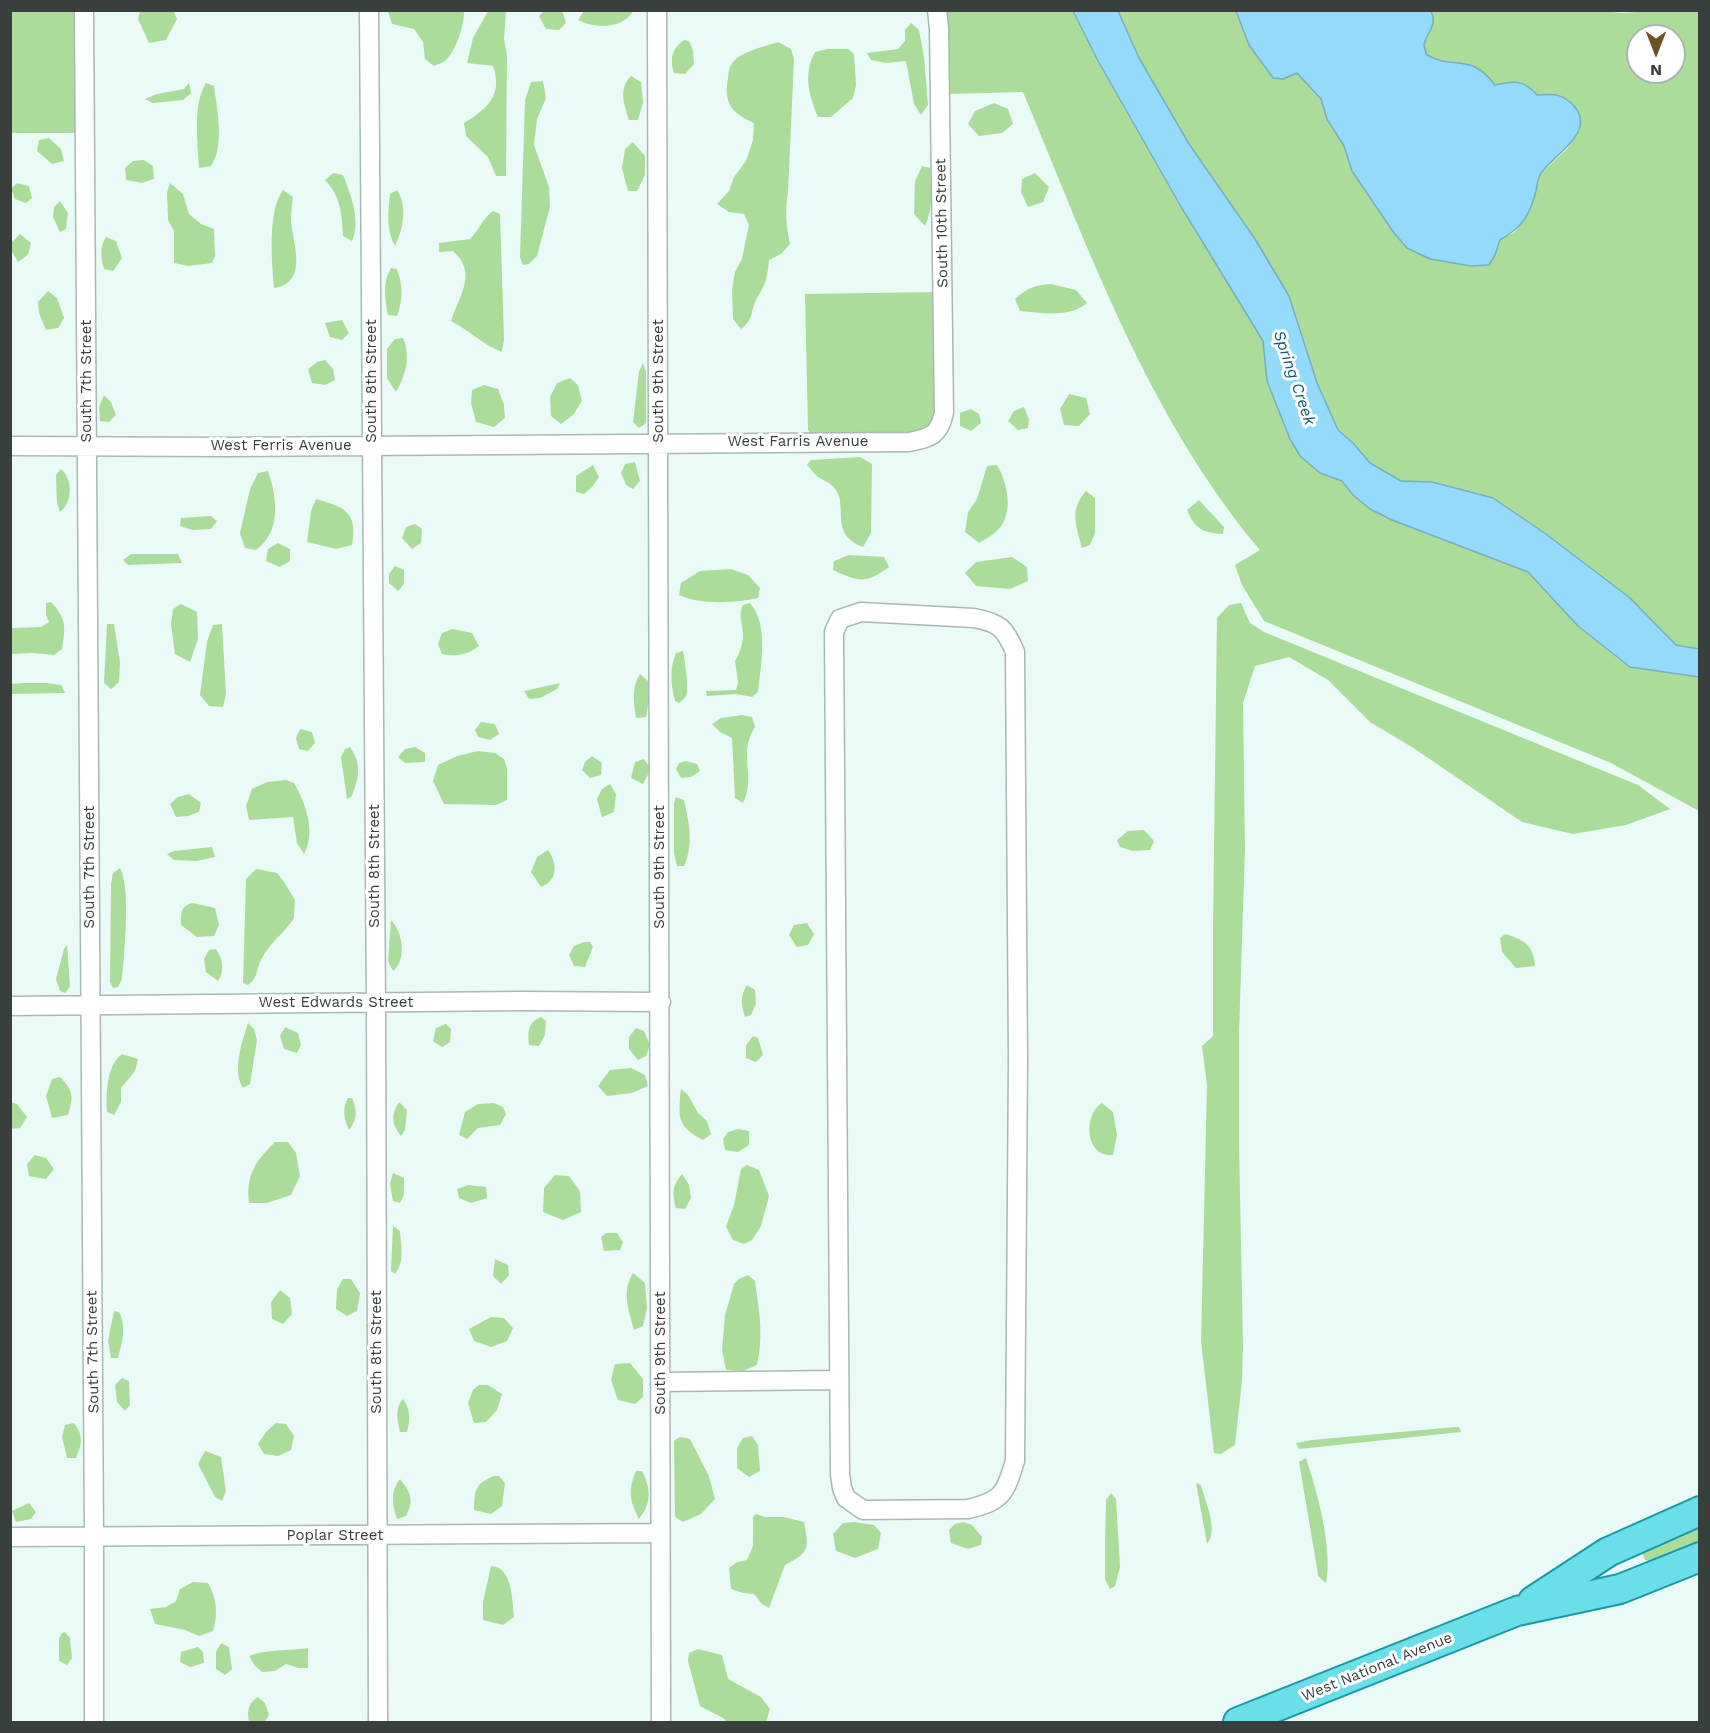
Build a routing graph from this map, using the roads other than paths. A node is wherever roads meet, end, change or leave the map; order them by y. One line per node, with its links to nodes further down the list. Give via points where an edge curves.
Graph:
1 (84, 10): 9 (street, South 7th Street)
2 (369, 10): 8 (street, South 8th Street)
3 (657, 10): 6 (street, South 9th Street)
4 (937, 10): 5 (street, South 10th Street, via 944,413 941,426)
5 (934, 433): 6 (street, West Farris Avenue, via 909,442)
6 (659, 443): 8 (street, West Ferris Avenue); 10 (street, South 9th Street)
7 (10, 446): 9 (street, West Ferris Avenue)
8 (372, 446): 9 (street, West Ferris Avenue); 11 (street, South 8th Street)
9 (87, 447): 12 (street, South 7th Street)
10 (661, 1002): 11 (street, West Edwards Street); 15 (street, South 9th Street)
11 (376, 1003): 12 (street, West Edwards Street); 18 (street, South 8th Street)
12 (91, 1005): 13 (street, West Edwards Street); 20 (street, South 7th Street)
13 (10, 1006)
14 (839, 1380): 14 (street, via 842,1488 846,1498 863,1510 968,1509 997,1499 1006,1488 1016,1449 1017,675 1015,652 1008,636 991,621 861,612 840,619 834,632); 15 (street)
15 (662, 1382): 17 (street, South 9th Street)
16 (1700, 1511): 22 (main road, West National Avenue, via 1608,1552)
17 (660, 1533): 18 (street, Poplar Street); 25 (street, South 9th Street)
18 (377, 1536): 20 (street, Poplar Street); 24 (street, South 8th Street)
19 (10, 1537): 20 (street, Poplar Street)
20 (94, 1537): 23 (street, South 7th Street)
21 (1700, 1557): 22 (main road, West National Avenue, via 1620,1589)
22 (1517, 1611): 26 (main road, West National Avenue)
23 (94, 1722)
24 (378, 1722)
25 (661, 1722)
26 (1238, 1722)

